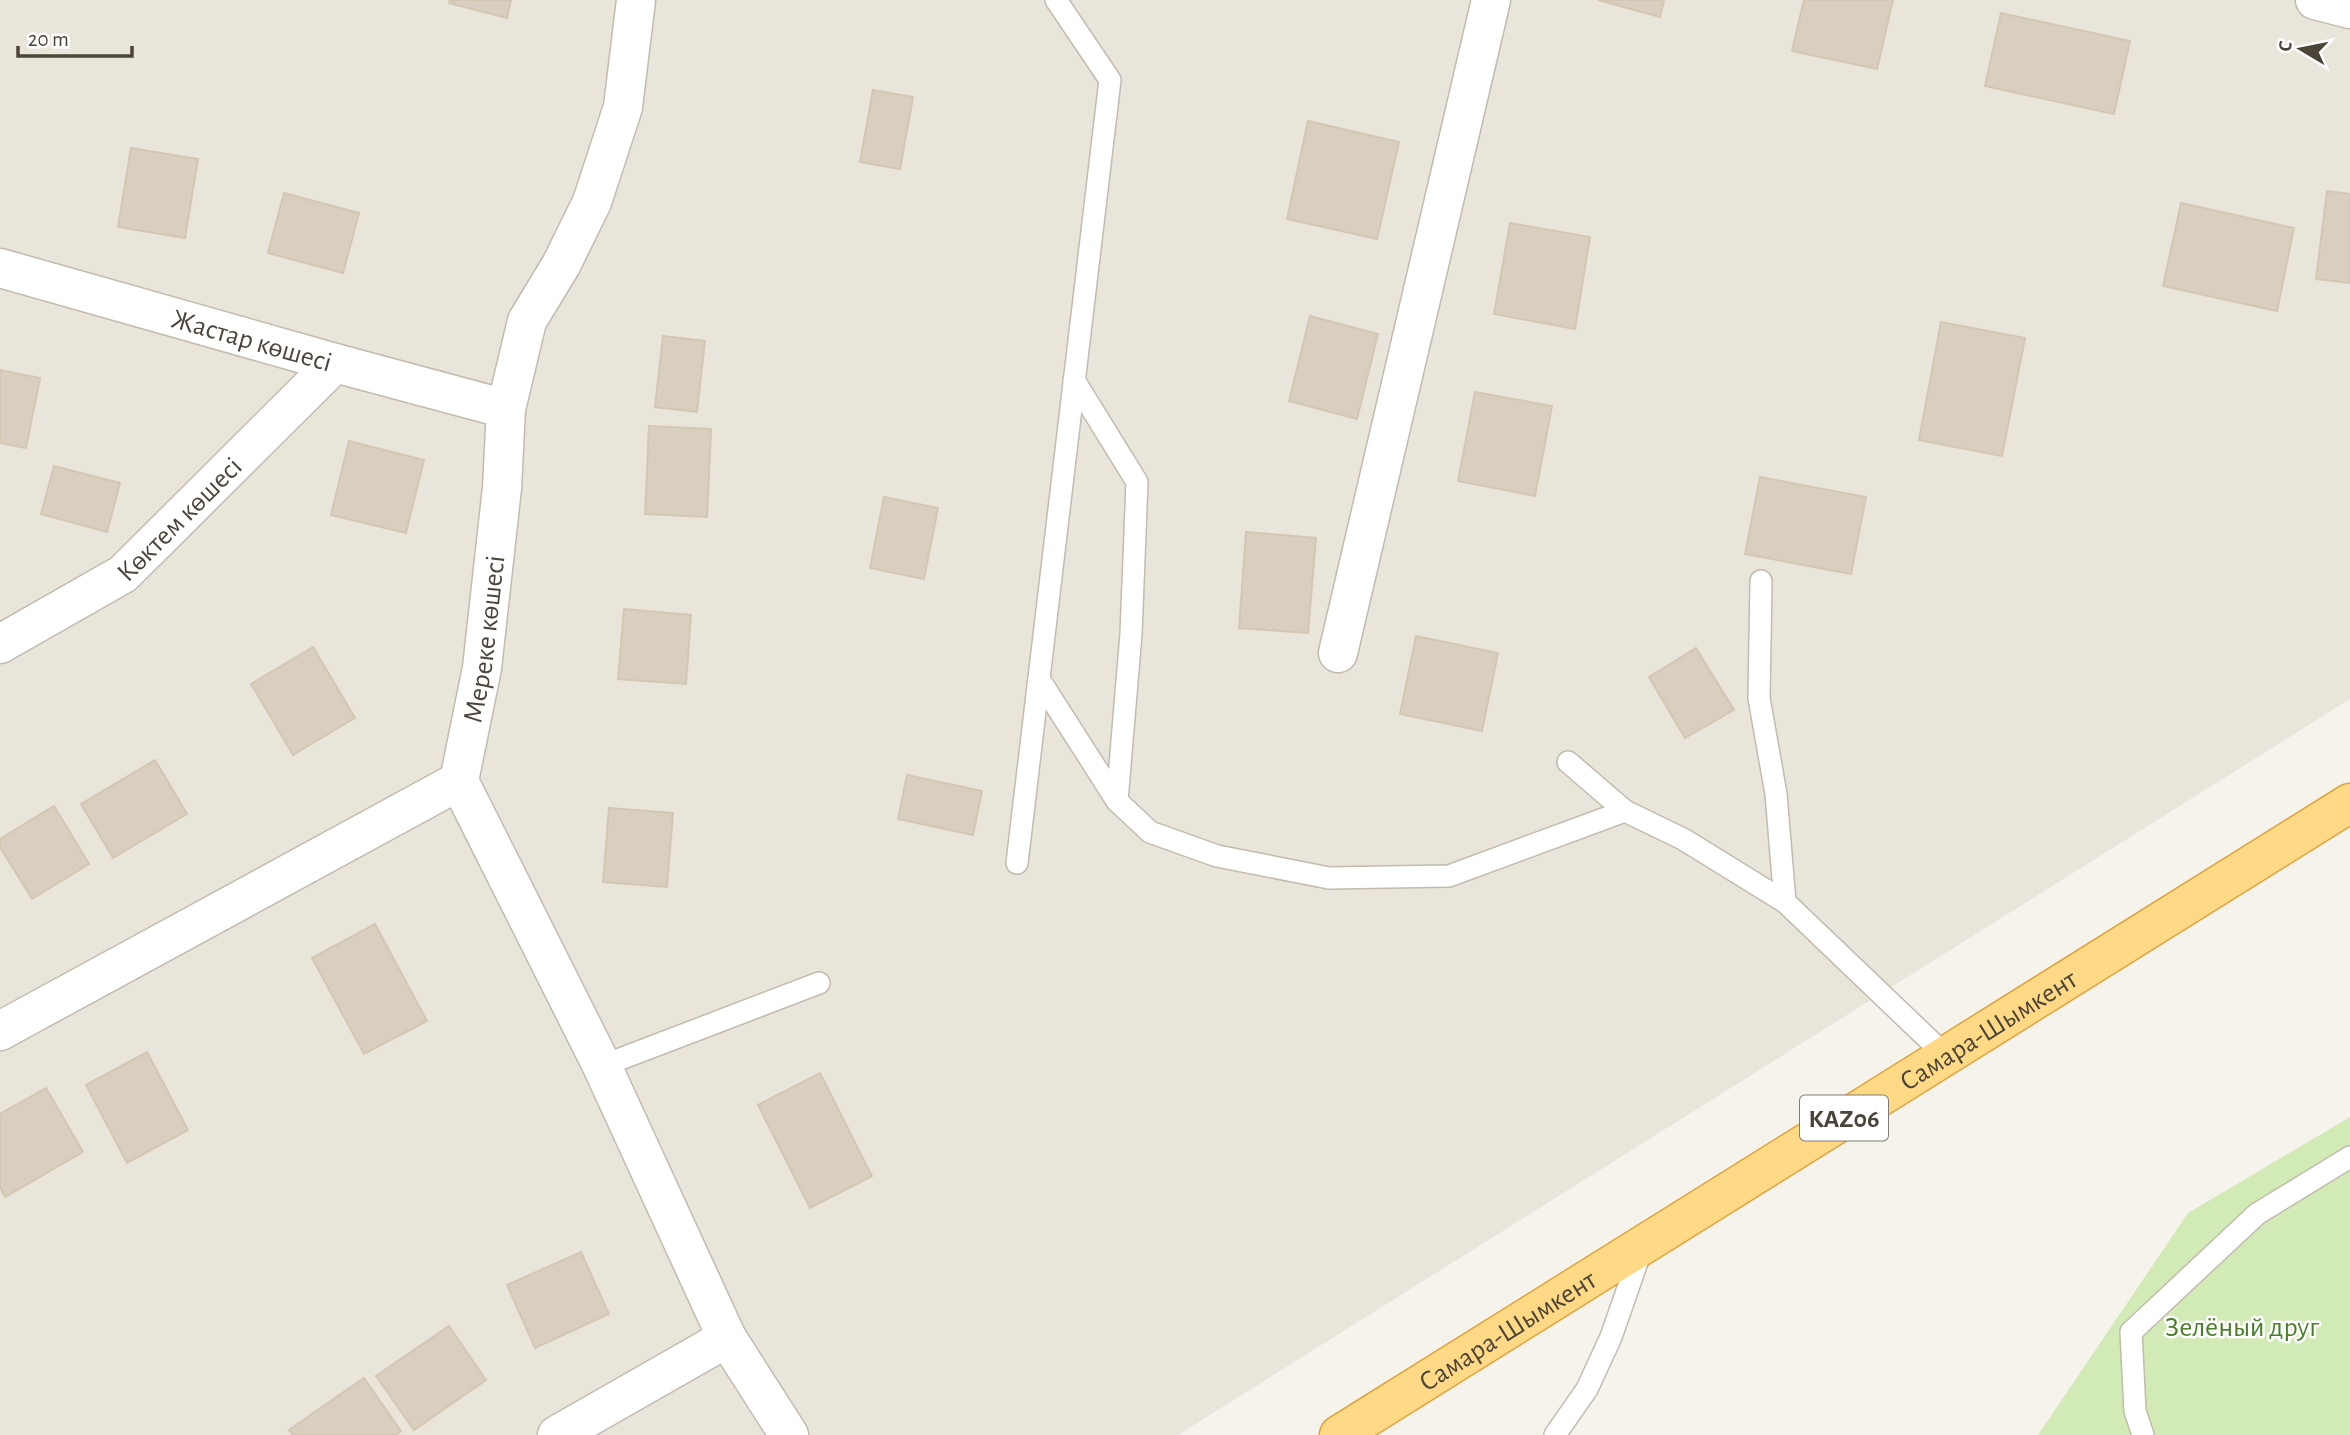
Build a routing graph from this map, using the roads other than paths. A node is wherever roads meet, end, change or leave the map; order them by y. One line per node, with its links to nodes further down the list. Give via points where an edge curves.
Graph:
1 (636, 0): 9 (street, Мереке көшесі, via 623,107 592,202 527,321)
2 (1056, 0): 8 (lane, via 1110,80)
3 (1491, 0): 12 (street)
4 (2315, 0): 5 (street)
5 (2350, 9)
6 (0, 268): 7 (street, Жастар көшесі)
7 (335, 363): 9 (street, Жастар көшесі); 11 (street, Көктем көшесі, via 123,574)
8 (1074, 380): 13 (lane); 16 (lane, via 1137,482 1131,634)
9 (506, 409): 15 (street, Мереке көшесі, via 482,668)
10 (1761, 581): 20 (lane, via 1759,698 1776,794)
11 (0, 644)
12 (1338, 653)
13 (1039, 679): 16 (lane); 19 (lane)
14 (1569, 762): 18 (lane)
15 (459, 780): 22 (street); 24 (street)
16 (1117, 801): 18 (lane, via 1150,832 1217,856 1329,878 1448,876)
17 (2350, 803): 23 (highway, Самара-Шымкент / KАZ06)
18 (1625, 811): 20 (lane, via 1683,839)
19 (1017, 863)
20 (1785, 902): 23 (lane)
21 (819, 983): 24 (lane)
22 (0, 1031)
23 (1945, 1055): 26 (highway, Самара-Шымкент / KАZ06)
24 (601, 1066): 27 (street)
25 (2350, 1157): 32 (lane, via 2257,1214 2131,1332 2135,1411)
26 (1644, 1242): 30 (highway, Самара-Шымкент / KАZ06); 31 (lane, via 1611,1337 1587,1389)
27 (727, 1338): 28 (street); 29 (street)
28 (557, 1435)
29 (789, 1435)
30 (1339, 1435)
31 (1555, 1435)
32 (2143, 1435)

